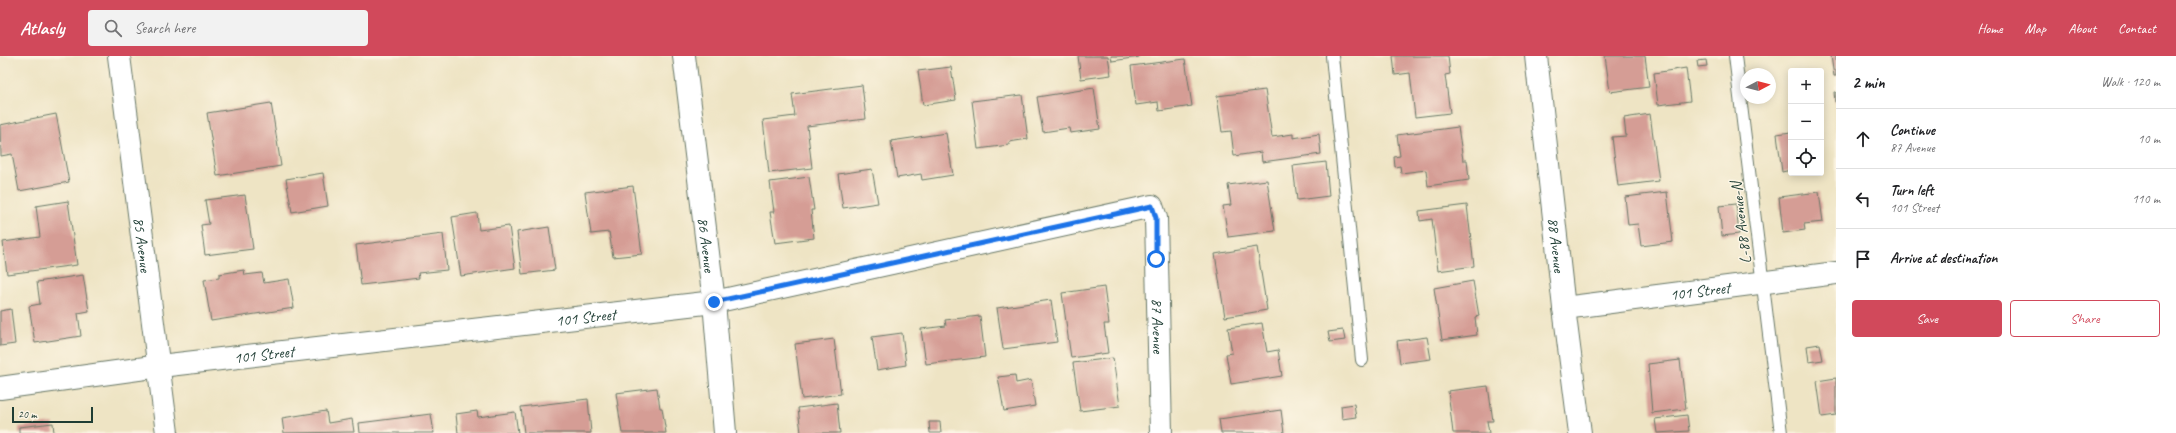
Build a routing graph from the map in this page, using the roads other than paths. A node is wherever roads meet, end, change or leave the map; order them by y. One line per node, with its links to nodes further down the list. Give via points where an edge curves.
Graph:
1 (119, 56): 12 (street, 85 Avenue)
2 (684, 56): 9 (street, 86 Avenue)
3 (1332, 56): 11 (lane)
4 (1536, 56): 10 (street, 88 Avenue)
5 (1735, 56): 8 (lane, L-88 Avenue-N)
6 (1156, 218): 9 (street, 101 Street, via 1152,206); 16 (street, 87 Avenue)
7 (1836, 273): 8 (street, 101 Street)
8 (1763, 282): 10 (street, 101 Street); 18 (lane, L-88 Avenue-N)
9 (714, 302): 12 (street, 101 Street); 15 (street, 86 Avenue)
10 (1564, 308): 17 (street, 88 Avenue)
11 (1362, 360)
12 (160, 366): 13 (street, 101 Street); 14 (street, 85 Avenue)
13 (0, 388)
14 (167, 433)
15 (725, 433)
16 (1161, 433)
17 (1580, 433)
18 (1781, 433)

